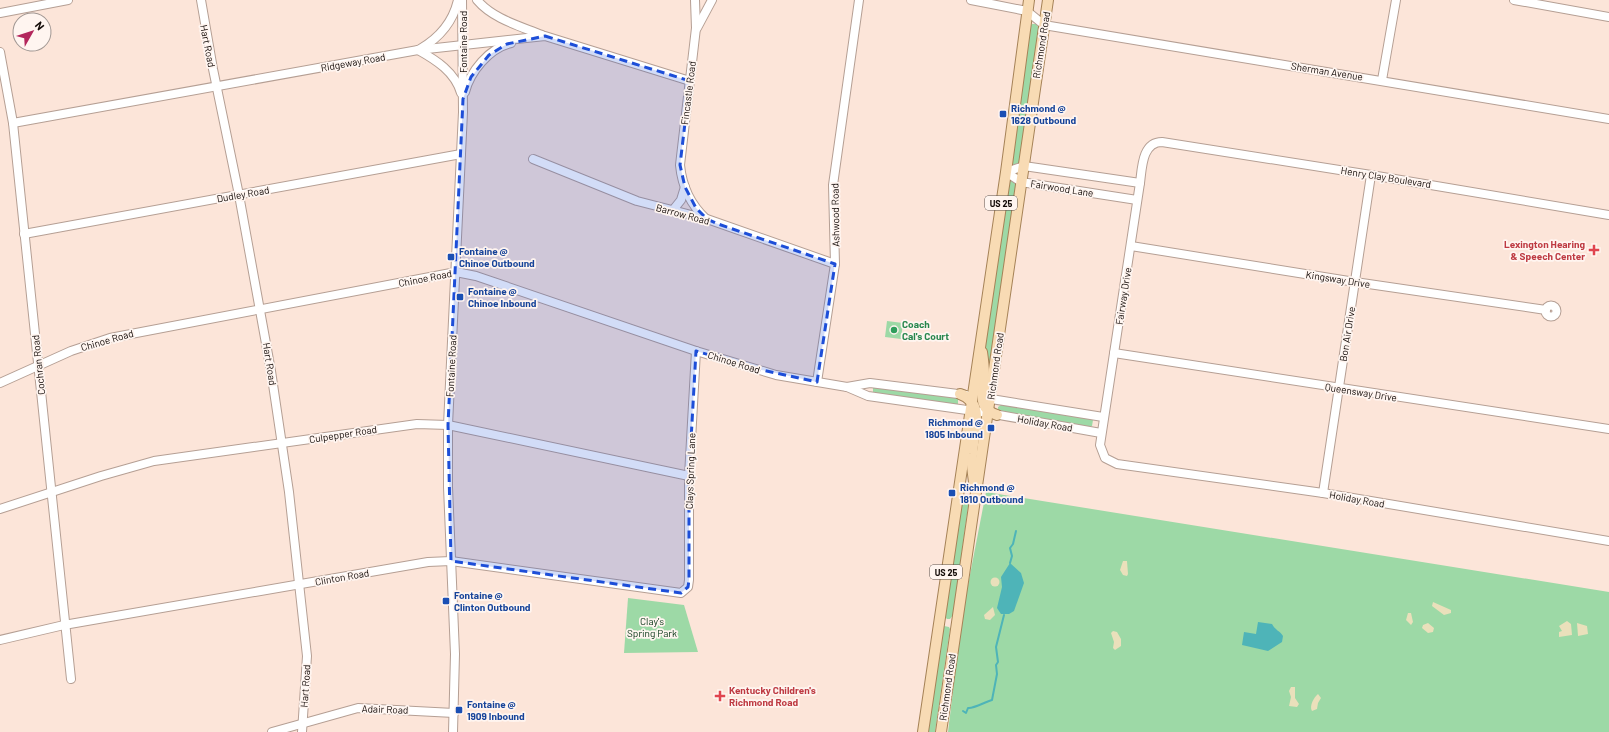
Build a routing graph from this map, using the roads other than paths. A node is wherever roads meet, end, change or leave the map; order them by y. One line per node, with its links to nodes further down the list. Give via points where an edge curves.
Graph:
1 (68, 0): 16 (street)
2 (201, 0): 26 (street, Hart Road)
3 (458, 0): 22 (street, via 447,26)
4 (462, 0): 21 (street, Fontaine Road)
5 (477, 0): 20 (street, via 501,18)
6 (690, 0): 19 (street)
7 (695, 0): 19 (street, Fincastle Road)
8 (712, 0): 19 (street)
9 (859, 0): 46 (street, Ashwood Road, via 833,185)
10 (971, 0): 15 (street)
11 (1029, 0): 15 (main road, Richmond Road / US 25)
12 (1048, 0): 18 (main road, Richmond Road / US 25)
13 (1396, 0): 24 (street)
14 (1514, 0): 17 (street)
15 (1027, 11): 18 (street); 34 (main road, Richmond Road / US 25)
16 (0, 13)
17 (1609, 17)
18 (1044, 25): 24 (street, Sherman Avenue); 33 (main road, Richmond Road / US 25)
19 (696, 28): 25 (street, Fincastle Road)
20 (545, 36): 21 (street, Ridgeway Road); 25 (street, Ridgeway Road); 27 (street, via 506,44 489,55 471,77)
21 (462, 44): 22 (street, Ridgeway Road); 27 (street, Fontaine Road)
22 (418, 50): 26 (street, Ridgeway Road); 27 (street, via 436,60 449,72 459,85)
23 (0, 52): 29 (street, Cochran Road)
24 (1382, 80): 28 (street, Sherman Avenue)
25 (690, 81): 38 (street, Fincastle Road, via 680,157 681,175)
26 (217, 87): 29 (street, Ridgeway Road); 39 (street, Hart Road)
27 (463, 99): 31 (street, Fontaine Road)
28 (1609, 119)
29 (12, 123): 44 (street, Cochran Road)
30 (1162, 142): 35 (street, Henry Clay Boulevard); 37 (street, Fairway Drive, via 1148,148)
31 (461, 154): 39 (street, Dudley Road); 47 (street, Fontaine Road)
32 (533, 159): 41 (street, Barrow Road, via 637,201)
33 (1024, 166): 34 (street, Fairwood Lane); 36 (main road, Richmond Road / US 25); 37 (street, Fairwood Lane)
34 (1006, 172): 36 (street, Fairwood Lane); 59 (main road, Richmond Road / US 25, via 981,334 984,376)
35 (1371, 175): 42 (street, Henry Clay Boulevard); 48 (street, Bon Air Drive)
36 (1021, 182): 40 (street, Fairwood Lane); 59 (main road, Richmond Road / US 25)
37 (1140, 184): 40 (street, Fairway Drive)
38 (685, 186): 41 (street, via 681,200); 43 (street, Fincastle Road, via 696,208)
39 (239, 195): 44 (street, Dudley Road); 49 (street, Hart Road)
40 (1137, 200): 45 (street, Fairway Drive)
41 (673, 210): 43 (street, Barrow Road)
42 (1609, 215)
43 (707, 219): 46 (street, Barrow Road)
44 (24, 234): 53 (street, Cochran Road)
45 (1131, 246): 48 (street, Kingsway Drive); 52 (street, Fairway Drive)
46 (835, 264): 54 (street, Ashwood Road)
47 (456, 272): 49 (street, Chinoe Road); 51 (street, Chinoe Road, via 476,276); 63 (street, Fontaine Road)
48 (1355, 282): 50 (street, Kingsway Drive); 57 (street, Bon Air Drive)
49 (260, 310): 53 (street, Chinoe Road, via 110,338 71,351); 66 (street, Hart Road)
50 (1546, 310)
51 (696, 351): 54 (street, Chinoe Road, via 776,375); 68 (street, Clays Spring Lane)
52 (1114, 354): 57 (street, Queensway Drive); 62 (street, Fairway Drive)
53 (38, 367): 55 (street, Chinoe Road); 69 (street, Cochran Road)
54 (817, 382): 56 (street, Chinoe Road)
55 (0, 383)
56 (847, 387): 58 (street, Chinoe Road, via 870,382); 60 (street, Chinoe Road, via 868,396)
57 (1338, 388): 64 (street, Queensway Drive); 70 (street, Bon Air Drive)
58 (960, 394): 59 (main road)
59 (979, 398): 60 (main road); 61 (main road); 62 (street, Holiday Road)
60 (973, 412): 61 (street, Chinoe Road); 71 (main road, via 971,463); 85 (main road, Richmond Road / US 25)
61 (991, 413): 65 (street, Holiday Road); 71 (main road, Richmond Road / US 25)
62 (1103, 417): 65 (street, Fairway Drive)
63 (448, 424): 66 (street, Culpepper Road, via 417,424); 68 (street, Culpepper Road); 74 (street, Fontaine Road)
64 (1609, 429)
65 (1101, 433): 67 (street, Fairway Drive, via 1100,449)
66 (282, 443): 69 (street, Culpepper Road, via 154,461); 75 (street, Hart Road)
67 (1105, 458): 70 (street, Holiday Road, via 1117,464)
68 (689, 476): 76 (street, Clays Spring Lane, via 689,577)
69 (51, 492): 72 (street, Culpepper Road); 77 (street, Cochran Road)
70 (1323, 493): 73 (street, Holiday Road)
71 (976, 494): 86 (main road, Richmond Road / US 25)
72 (0, 509)
73 (1609, 541)
74 (451, 561): 75 (street, Clinton Road, via 428,562); 76 (street, Clinton Road, via 681,594); 80 (street, Fontaine Road, via 455,654)
75 (299, 584): 77 (street, Clinton Road); 81 (street, Hart Road, via 307,656)
76 (685, 591)
77 (64, 625): 78 (street, Clinton Road); 79 (street, Cochran Road)
78 (0, 640)
79 (71, 679)
80 (454, 713): 81 (street, Adair Road, via 358,708); 84 (street, Fontaine Road)
81 (302, 723): 82 (street, Adair Road); 83 (street, Hart Road)
82 (272, 732)
83 (302, 732)
84 (453, 732)
85 (923, 732)
86 (941, 732)

